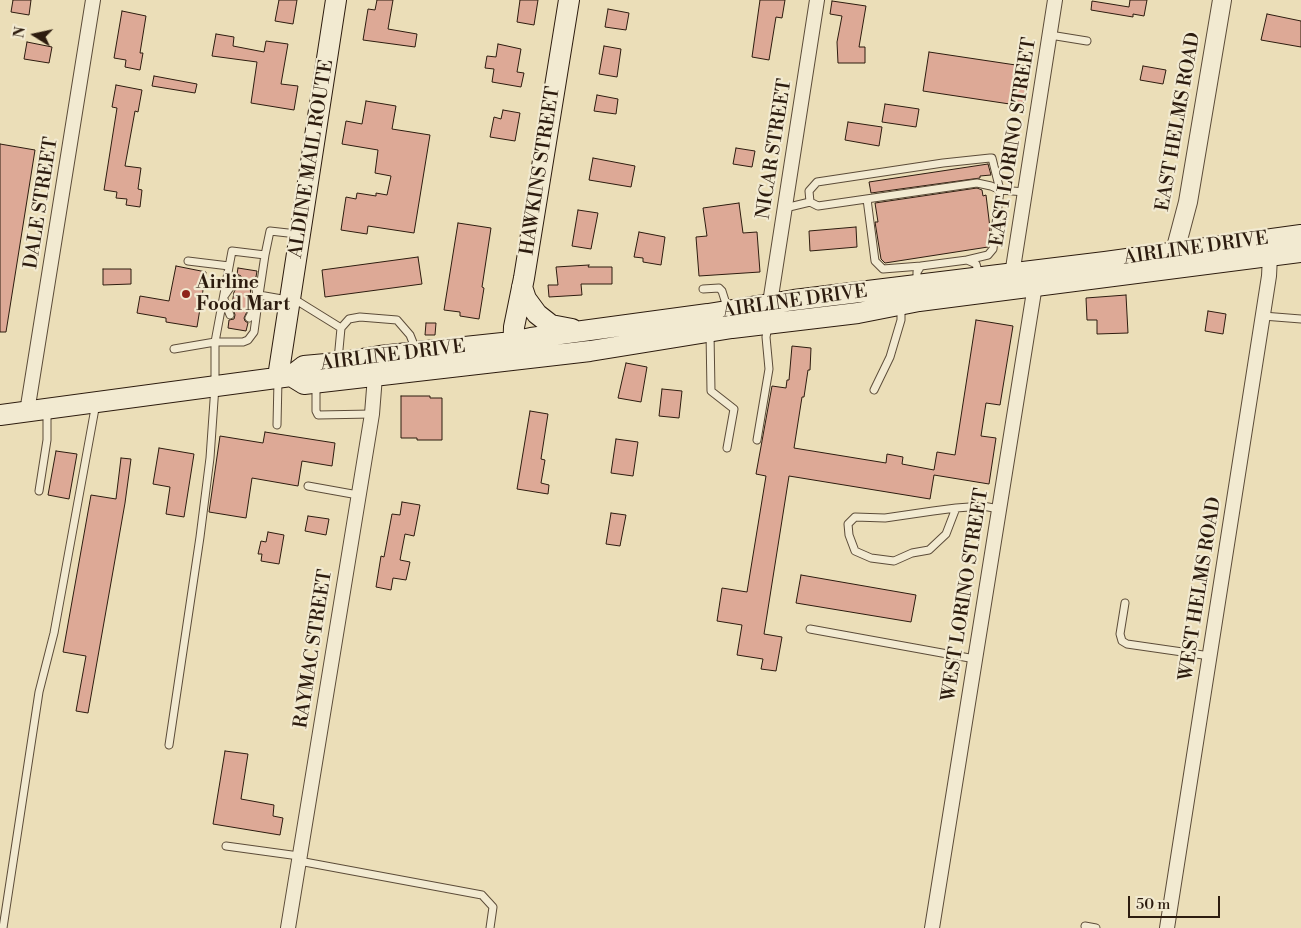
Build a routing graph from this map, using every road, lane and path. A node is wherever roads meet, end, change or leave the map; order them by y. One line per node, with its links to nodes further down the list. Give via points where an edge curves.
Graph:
1 (93, 0): 58 (street, DALE STREET)
2 (336, 0): 14 (main road, ALDINE MAIL ROUTE)
3 (569, 0): 29 (main road, HAWKINS STREET)
4 (817, 0): 13 (street, NICAR STREET)
5 (1055, 0): 7 (street, EAST LORINO STREET)
6 (1222, 0): 16 (street, EAST HELMS ROAD, via 1188,202)
7 (1050, 35): 8 (lane); 10 (street, EAST LORINO STREET)
8 (1087, 41)
9 (1000, 190): 10 (lane); 11 (lane, via 977,184); 12 (lane, via 992,158 817,182 809,191); 20 (lane, via 993,249 988,255)
10 (1025, 192): 27 (street, EAST LORINO STREET)
11 (866, 199): 12 (lane, via 818,206); 23 (lane, via 875,261 883,269)
12 (810, 202): 13 (lane)
13 (785, 208): 35 (street, NICAR STREET)
14 (300, 234): 18 (lane, via 270,231); 34 (main road, ALDINE MAIL ROUTE)
15 (1301, 235): 16 (main road, AIRLINE DRIVE)
16 (1175, 251): 25 (main road, AIRLINE DRIVE)
17 (1301, 252): 19 (main road, AIRLINE DRIVE)
18 (265, 255): 22 (lane, via 232,251); 33 (lane)
19 (1270, 256): 25 (main road, AIRLINE DRIVE); 39 (street, WEST HELMS ROAD)
20 (967, 260): 23 (lane); 24 (lane, via 976,264)
21 (188, 261): 22 (lane)
22 (229, 266): 31 (lane)
23 (919, 275): 24 (main road, AIRLINE DRIVE); 35 (main road, AIRLINE DRIVE)
24 (979, 276): 27 (main road, AIRLINE DRIVE)
25 (1036, 277): 27 (main road, AIRLINE DRIVE); 68 (street, WEST LORINO STREET)
26 (236, 279): 31 (lane)
27 (1011, 281): 36 (main road, AIRLINE DRIVE)
28 (255, 282): 33 (lane)
29 (522, 287): 44 (main road, via 537,314 551,325); 48 (main road, HAWKINS STREET)
30 (703, 289): 37 (lane, via 719,288)
31 (223, 297): 32 (lane); 38 (lane); 46 (lane)
32 (232, 298)
33 (256, 299): 34 (lane); 40 (lane); 46 (lane, via 254,332 248,340)
34 (290, 299): 43 (lane, via 313,308); 51 (main road, ALDINE MAIL ROUTE)
35 (770, 303): 37 (main road, AIRLINE DRIVE)
36 (900, 304): 42 (main road, AIRLINE DRIVE, via 858,313); 55 (lane, via 901,320 890,357)
37 (728, 310): 44 (main road, AIRLINE DRIVE)
38 (230, 315)
39 (1263, 316): 41 (lane); 71 (street, WEST HELMS ROAD)
40 (249, 318)
41 (1301, 319)
42 (769, 324): 45 (main road, AIRLINE DRIVE); 62 (lane, via 766,337 769,369)
43 (341, 328): 49 (lane, via 349,319 360,317 397,320 410,335); 50 (lane)
44 (587, 332): 48 (main road, AIRLINE DRIVE, via 531,338)
45 (710, 333): 48 (main road, AIRLINE DRIVE, via 590,352); 63 (lane, via 711,391 734,409)
46 (215, 342): 47 (lane); 54 (lane)
47 (174, 349)
48 (513, 351): 49 (main road, AIRLINE DRIVE); 52 (main road, AIRLINE DRIVE)
49 (418, 353): 50 (main road, AIRLINE DRIVE)
50 (337, 363): 51 (main road, AIRLINE DRIVE, via 304,366)
51 (285, 376): 53 (main road, AIRLINE DRIVE, via 304,384); 54 (main road, AIRLINE DRIVE); 61 (lane)
52 (375, 376): 53 (main road, AIRLINE DRIVE); 59 (street, RAYMAC STREET)
53 (316, 383): 59 (lane, via 318,415)
54 (215, 386): 56 (main road, AIRLINE DRIVE); 73 (lane, via 200,537)
55 (874, 390)
56 (96, 403): 57 (main road, AIRLINE DRIVE); 77 (lane, via 54,634 39,692)
57 (47, 409): 58 (main road, AIRLINE DRIVE); 65 (lane, via 47,440)
58 (27, 412): 60 (main road, AIRLINE DRIVE)
59 (372, 414): 66 (street, RAYMAC STREET)
60 (0, 415)
61 (277, 425)
62 (757, 440)
63 (727, 448)
64 (308, 486): 66 (lane)
65 (39, 491)
66 (358, 495): 75 (street, RAYMAC STREET)
67 (956, 508): 67 (lane, via 886,518 855,517 848,524 854,551 871,558 894,561 912,552 929,550 946,534); 68 (lane, via 983,506)
68 (999, 509): 72 (street, WEST LORINO STREET)
69 (1125, 603): 71 (lane, via 1120,634 1122,641)
70 (810, 629): 72 (lane)
71 (1210, 656): 82 (street, WEST HELMS ROAD)
72 (975, 659): 80 (street, WEST LORINO STREET)
73 (169, 745)
74 (226, 846): 75 (lane)
75 (299, 858): 78 (street, RAYMAC STREET); 79 (lane, via 482,895 494,906)
76 (1085, 926): 81 (lane)
77 (2, 928)
78 (288, 928)
79 (490, 928)
80 (932, 928)
81 (1096, 928)
82 (1167, 928)

